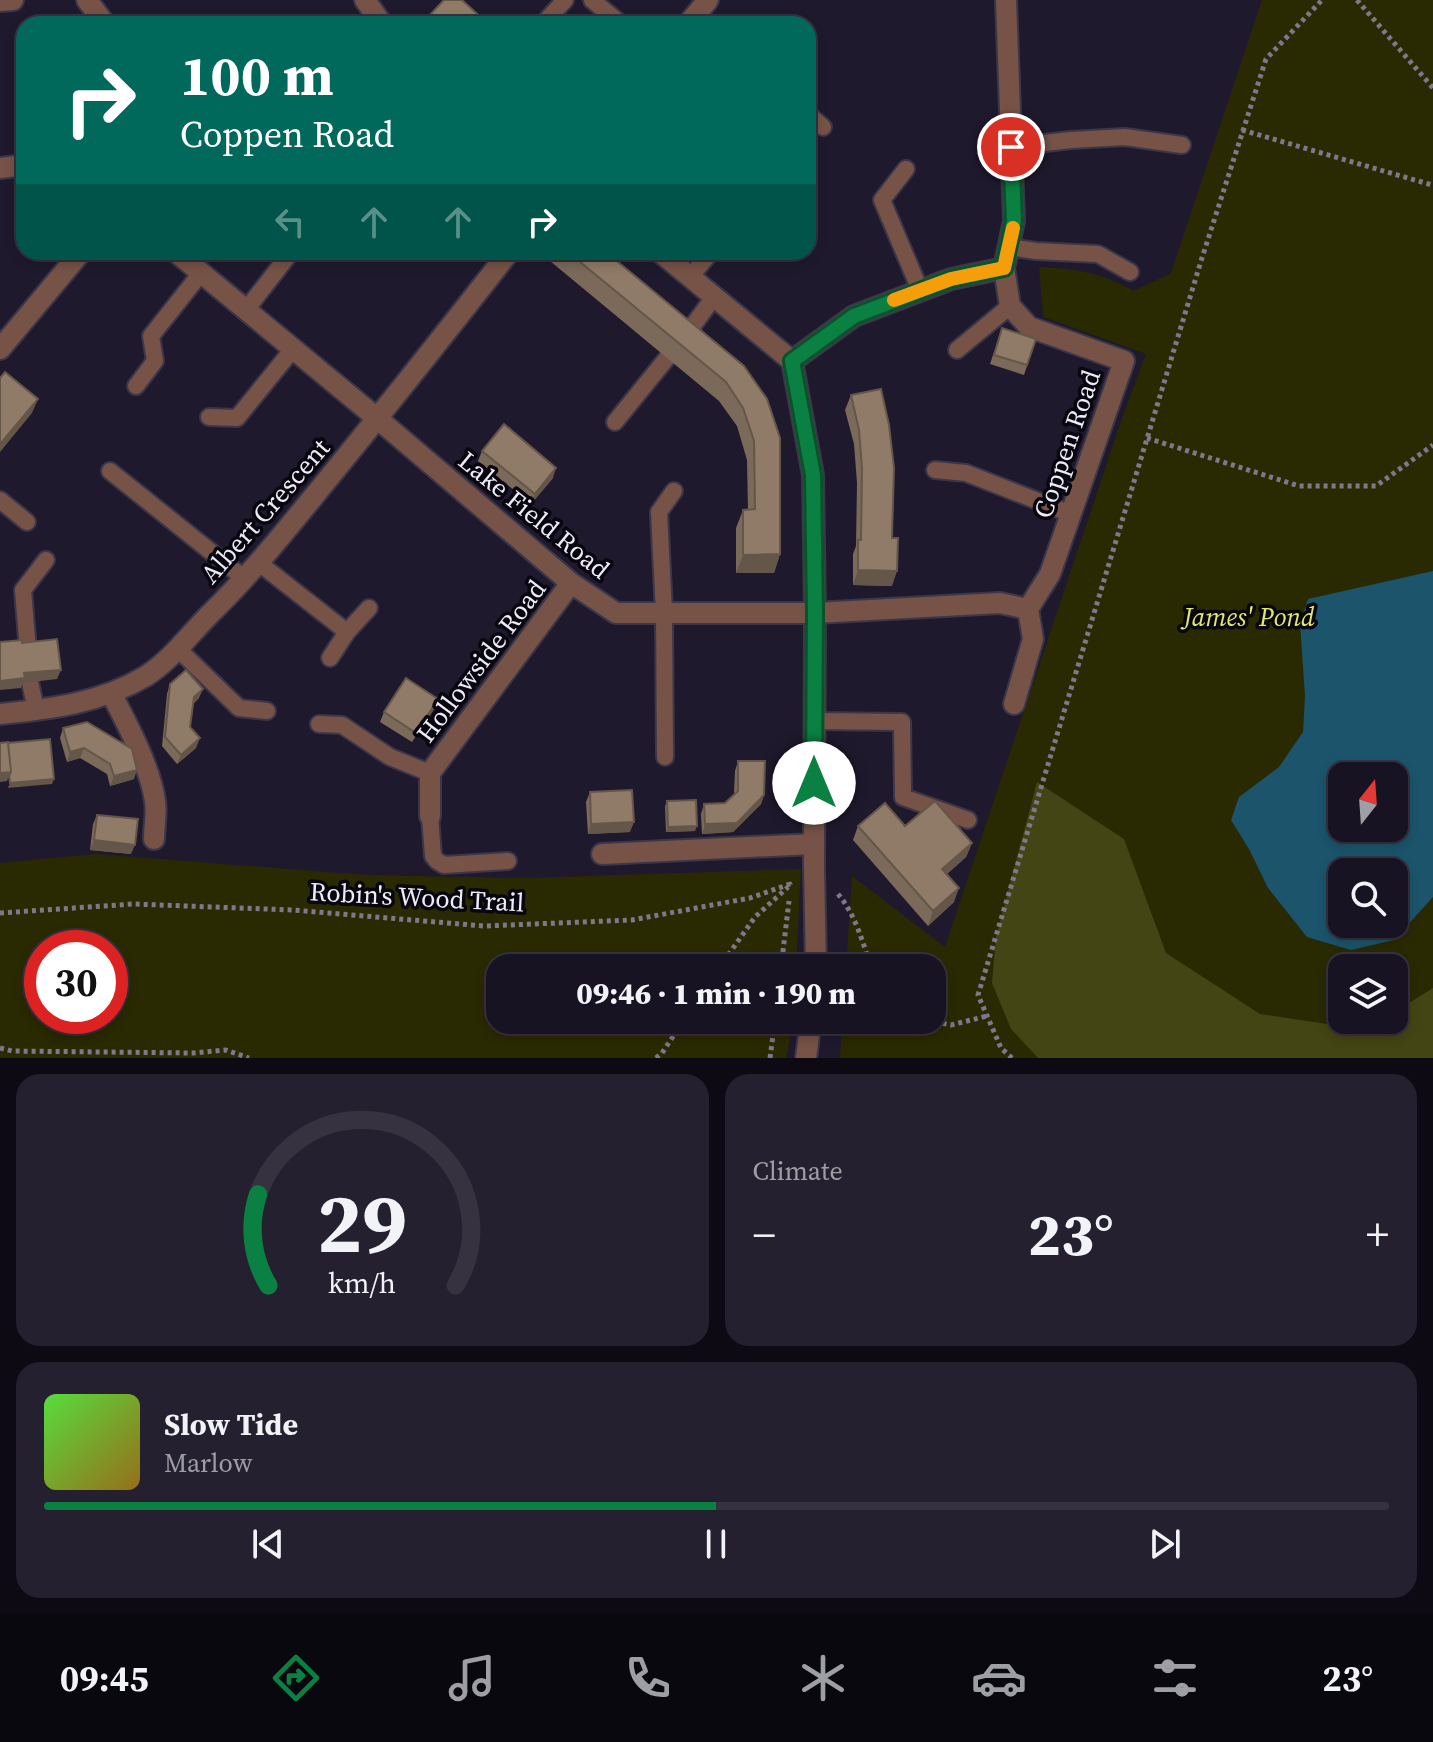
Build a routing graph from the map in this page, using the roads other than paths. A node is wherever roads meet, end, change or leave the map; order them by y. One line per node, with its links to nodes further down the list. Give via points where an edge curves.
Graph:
1 (13, 0): 5 (street)
2 (565, 0): 6 (lane)
3 (592, 0): 7 (lane)
4 (1006, 0): 11 (street)
5 (0, 1)
6 (550, 16)
7 (611, 16)
8 (816, 121): 9 (lane)
9 (823, 127)
10 (1182, 145): 11 (lane, via 1125,137)
11 (1011, 147): 13 (street, via 1014,221)
12 (906, 169): 24 (lane, via 882,200)
13 (1009, 247): 20 (street); 21 (lane, via 1098,254)
14 (74, 260): 29 (street)
15 (186, 260): 22 (street, Lake Field Road)
16 (285, 260): 27 (lane)
17 (503, 260): 36 (street, Albert Crescent)
18 (670, 260): 23 (street)
19 (704, 260): 23 (lane)
20 (1004, 268): 24 (street); 26 (street)
21 (1130, 272)
22 (201, 273): 27 (street, Lake Field Road); 34 (lane, via 151,336 155,361)
23 (690, 277): 25 (street)
24 (920, 290): 33 (street, via 854,316)
25 (714, 297): 28 (lane); 33 (street)
26 (1010, 306): 31 (lane); 42 (street, Coppen Road, via 1029,327 1124,361)
27 (246, 310): 30 (street, Lake Field Road)
28 (683, 339)
29 (0, 349)
30 (293, 349): 35 (lane, via 237,418); 36 (street, Lake Field Road)
31 (957, 350)
32 (667, 358): 37 (lane)
33 (792, 361): 51 (street, via 813,475)
34 (136, 386)
35 (209, 417)
36 (378, 419): 45 (street, Albert Crescent); 47 (street, Lake Field Road)
37 (615, 422)
38 (935, 470): 42 (lane, via 966,473)
39 (110, 471): 46 (lane)
40 (674, 491): 50 (lane, via 659,512)
41 (0, 500): 43 (lane)
42 (1071, 514): 49 (street, Coppen Road, via 1050,574)
43 (27, 522)
44 (46, 560): 54 (lane, via 23,590)
45 (259, 563): 46 (street, Albert Crescent); 52 (lane)
46 (245, 579): 53 (street, Albert Crescent)
47 (571, 583): 50 (street, Lake Field Road, via 616,613); 65 (street, Hollowside Road)
48 (369, 608): 52 (lane)
49 (1028, 609): 51 (street, via 1000,603); 58 (street, via 1033,639)
50 (664, 613): 51 (street, Lake Field Road); 64 (lane)
51 (815, 613): 62 (street)
52 (347, 632): 55 (lane)
53 (178, 649): 57 (street, Albert Crescent, via 147,675); 60 (lane, via 239,708)
54 (28, 651)
55 (330, 658)
56 (30, 682): 59 (lane)
57 (111, 693): 59 (street, Albert Crescent); 68 (street, via 153,789)
58 (1014, 704)
59 (36, 710): 61 (street, Albert Crescent)
60 (267, 711)
61 (0, 714)
62 (815, 721): 67 (lane, via 902,722 903,797); 69 (street)
63 (319, 724): 65 (lane, via 342,725 390,757)
64 (665, 757)
65 (430, 773): 66 (street, Hollowside Road)
66 (430, 816): 71 (lane, via 437,861)
67 (968, 820)
68 (154, 839)
69 (814, 844): 70 (street); 72 (street)
70 (602, 854)
71 (508, 861)
72 (816, 954)
73 (809, 1034): 74 (street)
74 (806, 1058)

